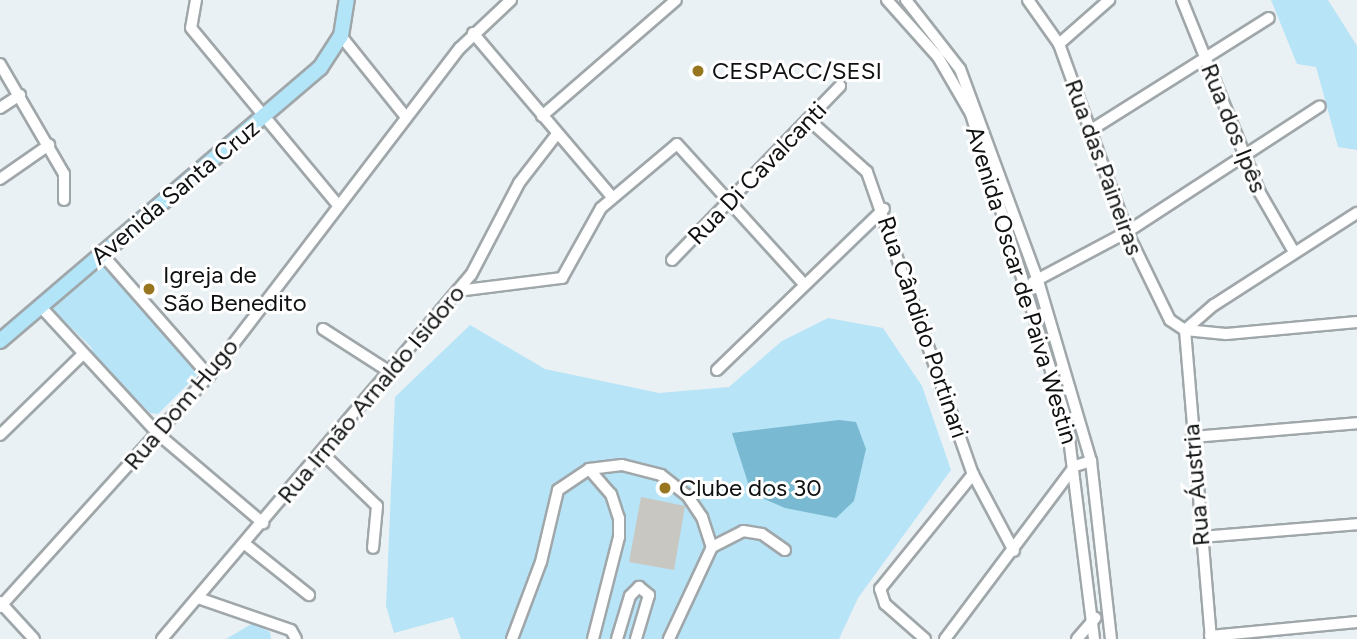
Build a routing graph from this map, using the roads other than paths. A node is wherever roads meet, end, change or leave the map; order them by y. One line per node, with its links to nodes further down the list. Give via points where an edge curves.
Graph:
1 (196, 0): 21 (street, via 188,19 191,28)
2 (347, 0): 12 (main road)
3 (511, 0): 11 (street, Rua Dom Hugo)
4 (887, 0): 20 (street, Avenida Oscar de Paiva Westin, via 938,57)
5 (906, 0): 20 (street, Avenida Oscar de Paiva Westin, via 960,69)
6 (1028, 0): 13 (street, Rua das Paineiras)
7 (1109, 0): 13 (street)
8 (1182, 0): 14 (street, Rua dos Ipês)
9 (669, 2): 22 (street)
10 (1269, 18): 14 (street)
11 (473, 33): 22 (street); 23 (street, Rua Dom Hugo)
12 (341, 36): 21 (main road, Avenida Santa Cruz, via 320,68); 23 (street)
13 (1059, 44): 25 (street, Rua das Paineiras)
14 (1205, 58): 25 (street); 28 (street, Rua dos Ipês)
15 (0, 64): 17 (street)
16 (840, 86): 24 (street, Rua Di Cavalcanti)
17 (20, 94): 19 (street); 27 (street)
18 (1320, 106): 28 (street)
19 (0, 108)
20 (975, 112): 40 (street, Avenida Oscar de Paiva Westin); 42 (street, Avenida Oscar de Paiva Westin)
21 (266, 116): 33 (street); 38 (main road, Avenida Santa Cruz)
22 (542, 116): 26 (street)
23 (407, 117): 33 (street, Rua Dom Hugo)
24 (809, 120): 31 (street, Rua Di Cavalcanti); 34 (street, Rua Cândido Portinari, via 867,172)
25 (1091, 130): 36 (street, Rua das Paineiras)
26 (558, 134): 30 (street); 43 (street, Rua Irmão Arnaldo Isidoro, via 519,183 483,256)
27 (49, 145): 29 (street); 32 (street, via 64,174)
28 (1245, 157): 36 (street); 37 (street, Rua dos Ipês, via 1271,216)
29 (0, 179)
30 (612, 197): 31 (street, via 677,144); 43 (street, via 587,227 562,278)
31 (732, 199): 39 (street, Rua Di Cavalcanti); 41 (street)
32 (65, 200)
33 (339, 206): 52 (street, Rua Dom Hugo)
34 (884, 209): 41 (street); 61 (street, Rua Cândido Portinari)
35 (1357, 213): 37 (street)
36 (1127, 232): 40 (street); 47 (street, Rua das Paineiras, via 1160,307)
37 (1294, 252): 47 (street)
38 (101, 253): 44 (main road, Avenida Santa Cruz); 52 (street)
39 (673, 260)
40 (1038, 281): 42 (street); 58 (street, Avenida Oscar de Paiva Westin)
41 (805, 285): 50 (street)
42 (1024, 285): 59 (street, Avenida Oscar de Paiva Westin)
43 (457, 291): 51 (street, Rua Irmão Arnaldo Isidoro)
44 (41, 307): 48 (main road, Avenida Santa Cruz); 49 (street)
45 (1357, 322): 47 (street, via 1226,334)
46 (323, 329): 51 (street)
47 (1185, 330): 56 (street, Rua Áustria)
48 (0, 341)
49 (83, 354): 54 (street); 55 (street)
50 (717, 370)
51 (390, 372): 57 (street, Rua Irmão Arnaldo Isidoro)
52 (209, 376): 54 (street, Rua Dom Hugo)
53 (1357, 423): 56 (street)
54 (158, 434): 62 (street); 72 (street, Rua Dom Hugo)
55 (0, 435)
56 (1192, 437): 64 (street, Rua Áustria)
57 (323, 454): 62 (street, Rua Irmão Arnaldo Isidoro); 67 (street, via 377,506)
58 (1091, 461): 59 (street); 73 (street, Avenida Oscar de Paiva Westin)
59 (1075, 466): 69 (street); 74 (street, Avenida Oscar de Paiva Westin)
60 (589, 469): 66 (street, via 621,465 661,475 695,506); 82 (street, via 558,490 541,562); 83 (street, via 611,494 619,518 619,537)
61 (973, 474): 69 (street, Rua Cândido Portinari); 87 (street, via 880,589 885,604)
62 (263, 523): 65 (street, Rua Irmão Arnaldo Isidoro)
63 (1357, 524): 64 (street)
64 (1200, 537): 77 (street, Rua Áustria)
65 (245, 544): 70 (street); 71 (street, Rua Irmão Arnaldo Isidoro)
66 (712, 547): 68 (street, via 743,531 762,534); 86 (street)
67 (373, 548)
68 (785, 550)
69 (1014, 551): 88 (street)
70 (309, 595)
71 (198, 597): 76 (street); 79 (street, Rua Irmão Arnaldo Isidoro)
72 (1, 604): 78 (street)
73 (1108, 615): 74 (street); 91 (street, Avenida Oscar de Paiva Westin)
74 (1092, 619): 89 (street); 90 (street, Avenida Oscar de Paiva Westin)
75 (1357, 622): 77 (street)
76 (274, 626): 80 (street); 81 (street, via 291,629)
77 (1210, 637)
78 (33, 639)
79 (162, 639)
80 (277, 639)
81 (296, 639)
82 (512, 639)
83 (593, 639)
84 (617, 639): 85 (street, via 630,596 639,587 649,594)
85 (636, 639)
86 (669, 639)
87 (925, 639)
88 (945, 639)
89 (1077, 639)
90 (1094, 639)
91 (1111, 639)

